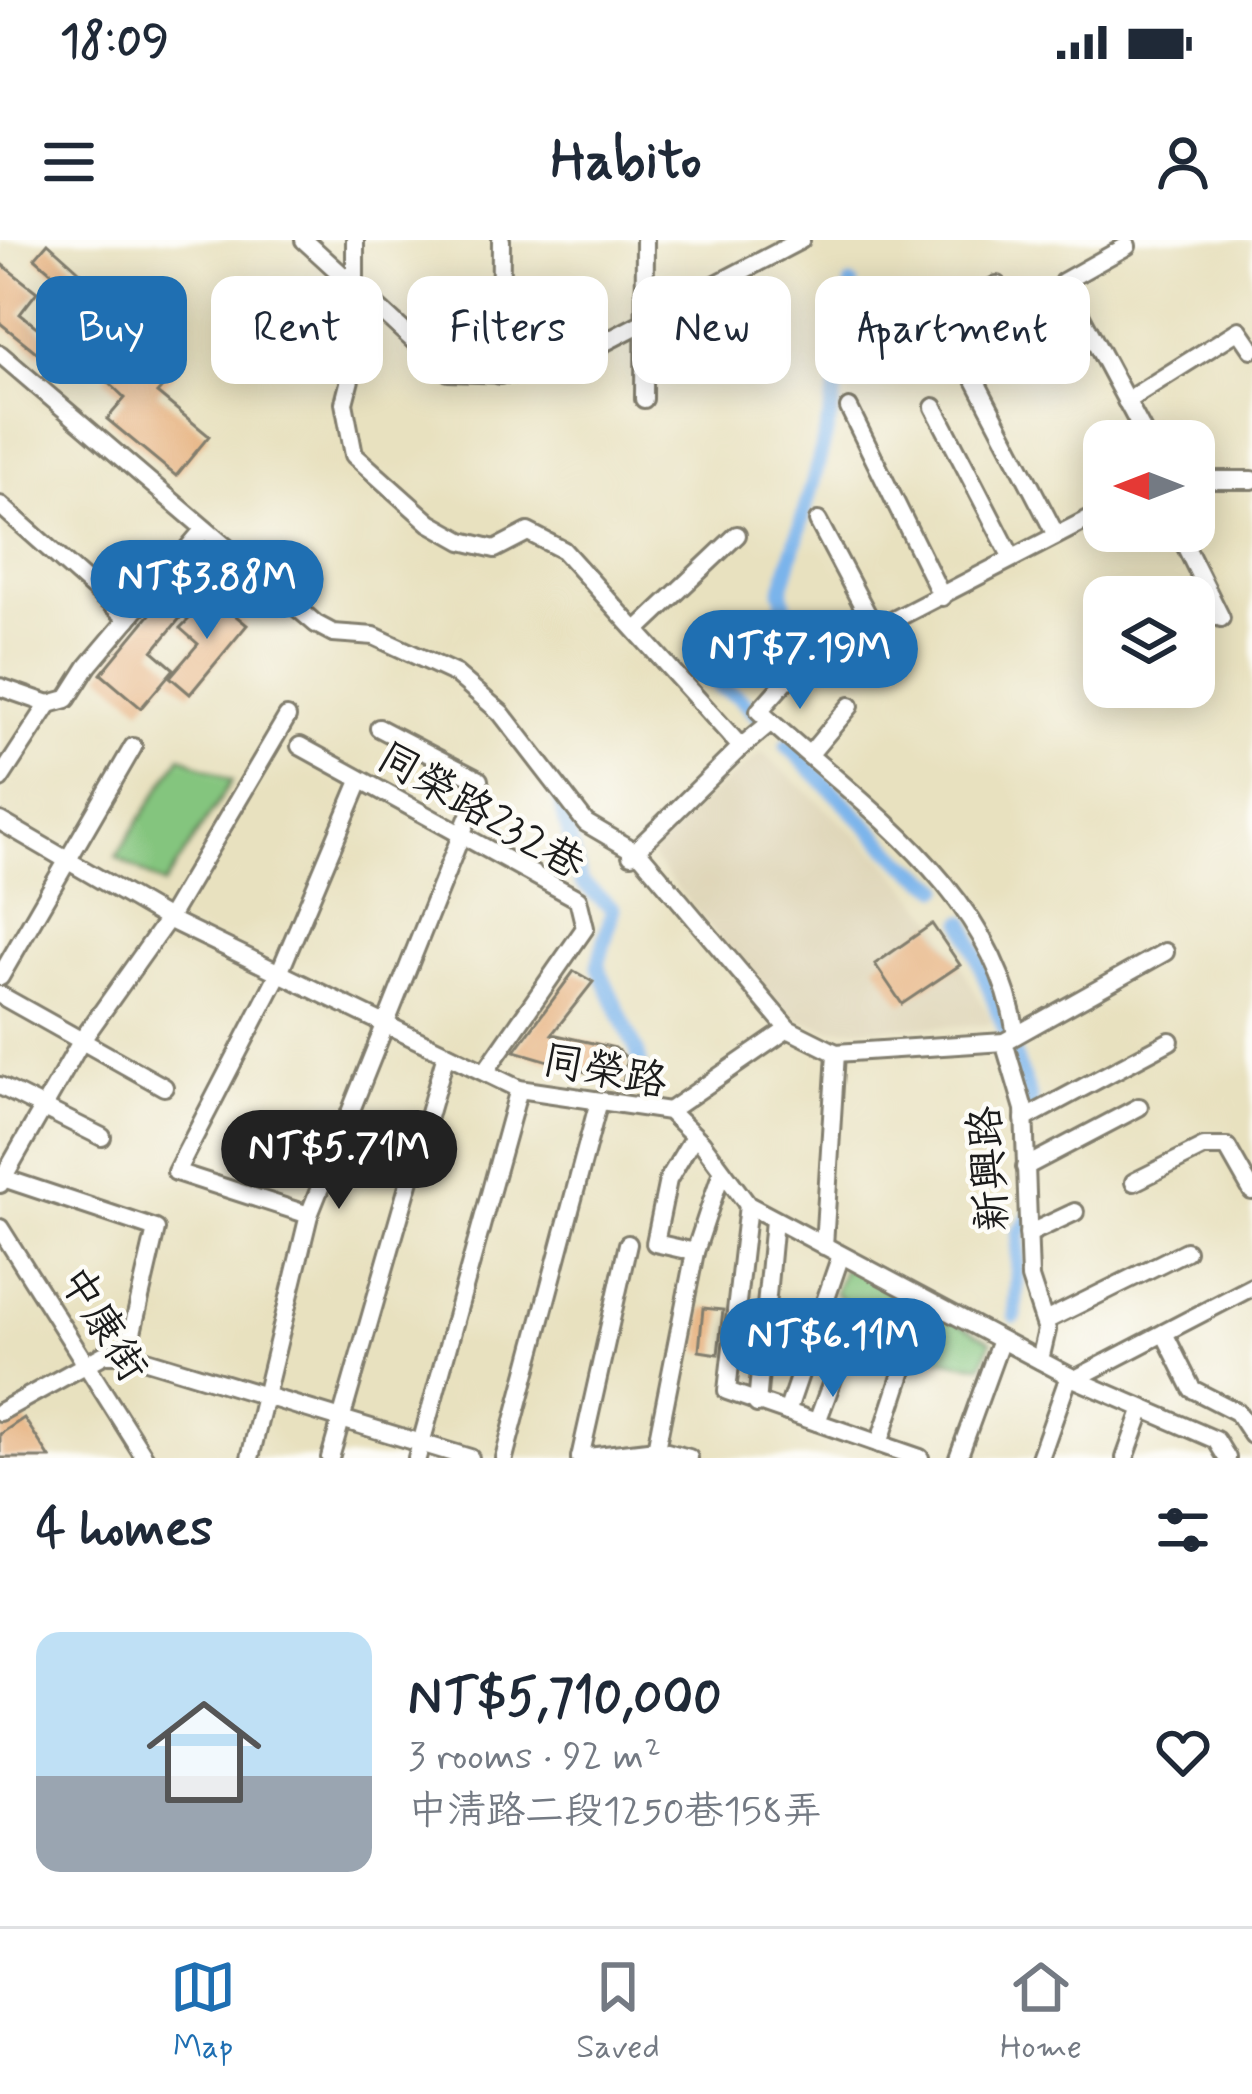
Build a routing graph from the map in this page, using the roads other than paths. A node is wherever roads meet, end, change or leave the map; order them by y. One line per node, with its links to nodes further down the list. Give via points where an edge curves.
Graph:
1 (304, 240): 7 (street)
2 (355, 240): 8 (street)
3 (501, 240): 9 (street)
4 (645, 240): 10 (street)
5 (801, 240): 11 (street)
6 (1127, 246): 20 (street, via 1063,282)
7 (345, 276)
8 (355, 276)
9 (501, 276)
10 (645, 276)
11 (731, 276)
12 (383, 311): 13 (street)
13 (407, 334)
14 (1252, 349): 20 (street, via 1239,330)
15 (0, 354): 29 (street)
16 (349, 384): 38 (street, via 344,403 354,455 430,523 495,549 528,532 563,550)
17 (644, 384): 19 (street)
18 (977, 384): 31 (street)
19 (644, 400)
20 (1126, 401): 23 (street)
21 (934, 407): 33 (street)
22 (849, 408): 34 (street)
23 (1136, 420)
24 (1215, 480): 25 (street)
25 (1252, 480)
26 (0, 505): 35 (street)
27 (818, 521): 37 (street)
28 (1083, 522): 31 (street)
29 (204, 529): 35 (street); 53 (street, via 333,634 374,636 456,674 501,713 586,823)
30 (737, 535): 38 (street)
31 (1056, 536): 33 (street)
32 (1188, 552): 36 (street)
33 (1012, 558): 34 (street)
34 (942, 597): 37 (street)
35 (128, 619): 40 (street, via 67,699)
36 (1221, 619)
37 (874, 627): 43 (street, via 854,632 839,621 759,711)
38 (638, 629): 47 (street)
39 (0, 687): 40 (street)
40 (49, 704): 49 (street)
41 (850, 706): 48 (street)
42 (287, 717): 55 (street)
43 (771, 722): 47 (street); 48 (street, 新興路)
44 (380, 728): 52 (street, via 479,780)
45 (134, 746): 54 (street)
46 (300, 746): 50 (street, 同榮路232巷)
47 (741, 747): 53 (street)
48 (809, 755): 62 (street, 新興路, via 955,889 1009,988)
49 (0, 779)
50 (360, 781): 52 (street, 同榮路232巷); 57 (street)
51 (0, 821): 54 (street, 同榮路)
52 (460, 831): 60 (street); 67 (street, 同榮路232巷, via 578,899 586,912 586,928)
53 (632, 855): 61 (street, via 642,856)
54 (70, 858): 55 (street, 同榮路); 58 (street)
55 (168, 919): 57 (street, 同榮路); 63 (street)
56 (1165, 952): 62 (street)
57 (280, 971): 60 (street, 同榮路); 85 (street, via 176,1172)
58 (0, 977)
59 (0, 995): 63 (street)
60 (385, 1022): 66 (street, 同榮路); 85 (street)
61 (788, 1028): 65 (street); 74 (street)
62 (1010, 1038): 65 (street); 75 (street, 新興路)
63 (82, 1040): 69 (street); 73 (street)
64 (1171, 1041): 75 (street)
65 (836, 1053): 90 (street)
66 (446, 1054): 67 (street, 同榮路); 108 (street)
67 (485, 1072): 70 (street, 同榮路)
68 (0, 1086): 73 (street)
69 (164, 1087)
70 (519, 1089): 71 (street, 同榮路); 113 (street)
71 (598, 1102): 74 (street, 同榮路); 118 (street)
72 (1139, 1106): 78 (street)
73 (42, 1110): 77 (street); 80 (street)
74 (669, 1111): 76 (street, 同榮路)
75 (1024, 1119): 78 (street, 新興路)
76 (694, 1136): 79 (street, 同榮路); 92 (street, via 668,1180 655,1243)
77 (102, 1137)
78 (1025, 1167): 88 (street, 新興路)
79 (722, 1171): 83 (street, 同榮路); 92 (street)
80 (2, 1181): 99 (street, via 156,1229)
81 (1134, 1182): 82 (street, via 1204,1147 1227,1147)
82 (1252, 1191)
83 (748, 1204): 86 (street, 同榮路); 104 (street, via 727,1391)
84 (1075, 1212): 88 (street)
85 (309, 1215): 103 (street)
86 (774, 1220): 90 (street, 同榮路); 104 (street)
87 (0, 1228): 101 (street, 中康街)
88 (1028, 1234): 95 (street, 新興路, via 1030,1278)
89 (628, 1244): 119 (street)
90 (832, 1251): 97 (street, 同榮路); 107 (street)
91 (1186, 1251): 95 (street)
92 (695, 1252): 112 (street)
93 (1252, 1287): 96 (street)
94 (856, 1317): 109 (street)
95 (1045, 1321): 100 (street, 新興路)
96 (1164, 1333): 102 (street); 110 (street, via 1192,1389)
97 (1001, 1340): 100 (street, 同榮路); 122 (street)
98 (910, 1349): 111 (street)
99 (127, 1354): 101 (street); 103 (street)
100 (1040, 1360): 102 (street, 同榮路)
101 (89, 1362): 106 (street); 114 (street, 中康街)
102 (1072, 1377): 105 (street, 同榮路); 123 (street)
103 (267, 1393): 108 (street); 115 (street)
104 (757, 1404): 107 (street)
105 (1143, 1408): 124 (street); 125 (street, 同榮路, via 1216,1440)
106 (0, 1412)
107 (788, 1412): 109 (street)
108 (340, 1420): 113 (street); 116 (street)
109 (818, 1422): 111 (street)
110 (1249, 1423)
111 (879, 1444): 121 (street)
112 (656, 1449): 119 (street); 120 (street)
113 (419, 1451): 117 (street)
114 (145, 1458)
115 (250, 1458)
116 (330, 1458)
117 (470, 1458)
118 (504, 1458)
119 (580, 1458)
120 (689, 1458)
121 (920, 1458)
122 (958, 1458)
123 (1040, 1458)
124 (1125, 1458)
125 (1227, 1458)

